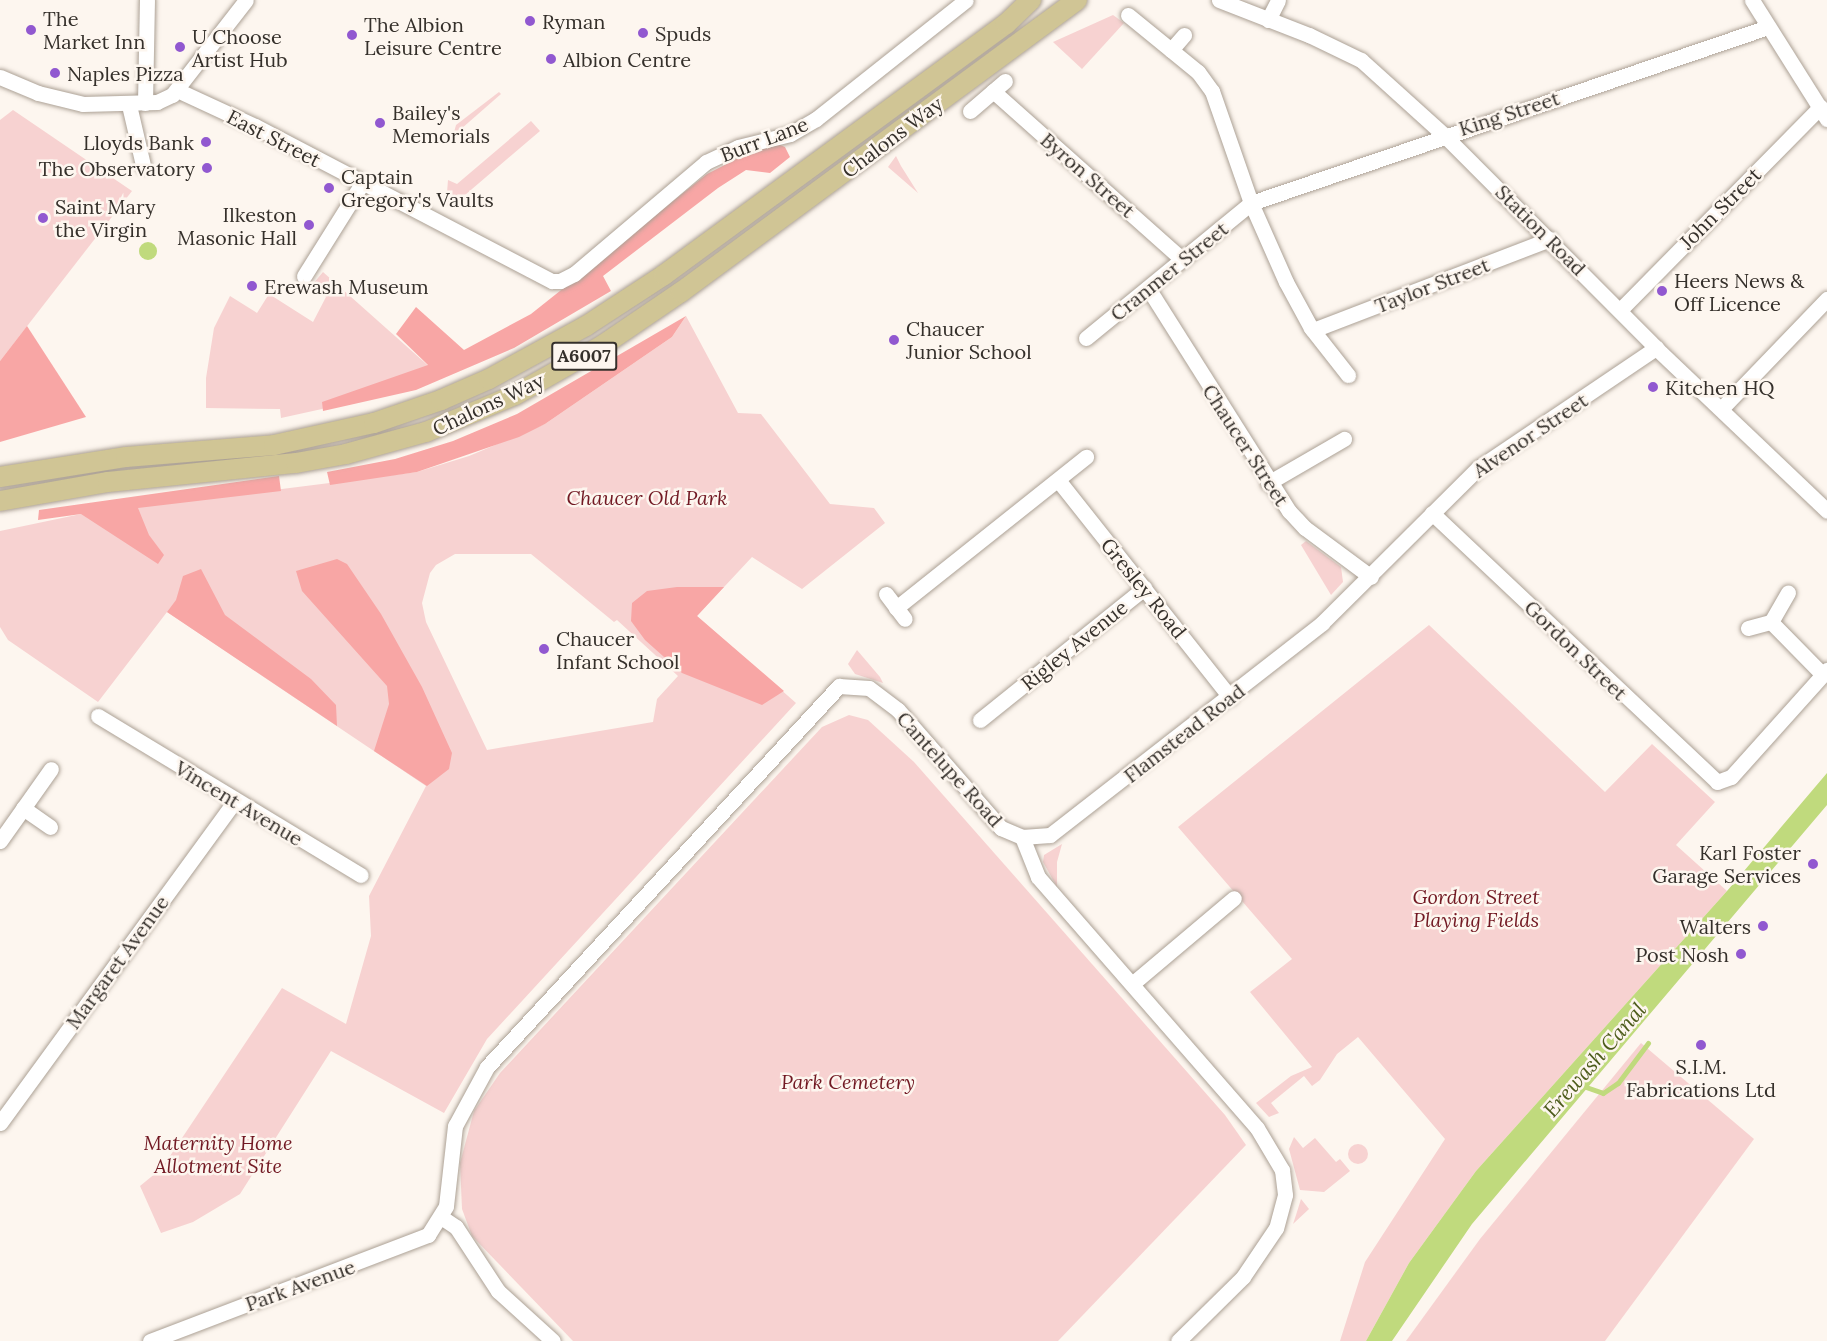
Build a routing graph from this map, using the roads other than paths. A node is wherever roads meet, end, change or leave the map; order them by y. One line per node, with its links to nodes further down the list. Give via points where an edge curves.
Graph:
1 (147, 0): 18 (street)
2 (246, 0): 16 (street)
3 (966, 0): 29 (street, Burr Lane, via 816,119 790,134 738,147 706,162)
4 (1031, 0): 40 (main road, Chalons Way / A6007, via 1006,24 664,275 586,326 489,379 374,423 274,445 126,457)
5 (1077, 0): 43 (main road, Chalons Way / A6007, via 690,286 603,345 515,395 426,432 346,454 296,464 108,482)
6 (1219, 0): 10 (street, Station Road)
7 (1278, 0): 10 (street)
8 (1752, 0): 11 (street)
9 (1128, 15): 13 (street)
10 (1268, 20): 22 (street, Station Road, via 1361,60)
11 (1768, 27): 21 (street); 22 (street, King Street)
12 (1184, 35): 13 (street)
13 (1171, 50): 25 (street, via 1198,72 1212,91)
14 (0, 77): 19 (street, via 83,104)
15 (1005, 81): 17 (street)
16 (177, 90): 18 (street, via 161,101); 24 (street, East Street)
17 (993, 91): 20 (street); 27 (street, Byron Street)
18 (145, 103): 19 (street)
19 (129, 105): 23 (street)
20 (970, 111)
21 (1823, 113): 32 (street, John Street)
22 (1444, 135): 25 (street, King Street); 26 (street, Station Road)
23 (143, 165)
24 (361, 185): 28 (street); 29 (street, East Street, via 552,281)
25 (1251, 203): 27 (street, Cranmer Street); 33 (street, via 1293,298)
26 (1550, 239): 32 (street, Station Road); 33 (street, Taylor Street)
27 (1183, 260): 30 (street, Cranmer Street)
28 (304, 276)
29 (565, 279)
30 (1148, 288): 34 (street, Cranmer Street); 42 (street, Chaucer Street)
31 (1827, 299): 37 (street)
32 (1621, 309): 35 (street, Station Road)
33 (1313, 330): 36 (street)
34 (1086, 338)
35 (1656, 348): 37 (street, Station Road); 45 (street, Alvenor Street, via 1494,456)
36 (1348, 375)
37 (1721, 409): 44 (street, Station Road)
38 (1344, 439): 42 (street)
39 (1086, 458): 41 (street)
40 (0, 477)
41 (1058, 480): 47 (street, Gresley Road); 49 (street, via 900,614)
42 (1268, 483): 46 (street, Chaucer Street, via 1296,521)
43 (0, 501)
44 (1825, 505)
45 (1432, 513): 46 (street, Alvenor Street); 53 (street, Gordon Street, via 1708,776 1723,782)
46 (1371, 577): 50 (street, Alvenor Street)
47 (1144, 588): 54 (street, Gresley Road); 55 (street, Rigley Avenue)
48 (1788, 593): 51 (street)
49 (886, 594)
50 (1337, 610): 54 (street, Flamstead Road)
51 (1771, 622): 52 (street); 53 (street)
52 (1748, 628)
53 (1825, 672)
54 (1230, 697): 63 (street, Flamstead Road, via 1060,830)
55 (1004, 702): 56 (street, Rigley Avenue); 58 (street, Rigley Avenue)
56 (1014, 714)
57 (98, 716): 60 (street, Vincent Avenue, via 113,735)
58 (980, 720)
59 (51, 769): 61 (street)
60 (235, 801): 65 (street, Vincent Avenue); 68 (street, Margaret Avenue)
61 (22, 808): 62 (street); 64 (street)
62 (50, 827)
63 (1022, 837): 67 (street, Cantelupe Road, via 1038,877); 69 (street, Cantelupe Road, via 993,822 898,710 868,688 839,686 487,1067 455,1126)
64 (0, 841)
65 (361, 875)
66 (1234, 898): 67 (street)
67 (1132, 984): 72 (street, Cantelupe Road, via 1268,1142 1284,1183 1281,1218 1267,1243 1228,1294)
68 (0, 1123)
69 (441, 1217): 70 (street, Park Avenue, via 419,1240); 71 (street, via 456,1227 498,1291)
70 (150, 1341)
71 (553, 1341)
72 (1178, 1341)

